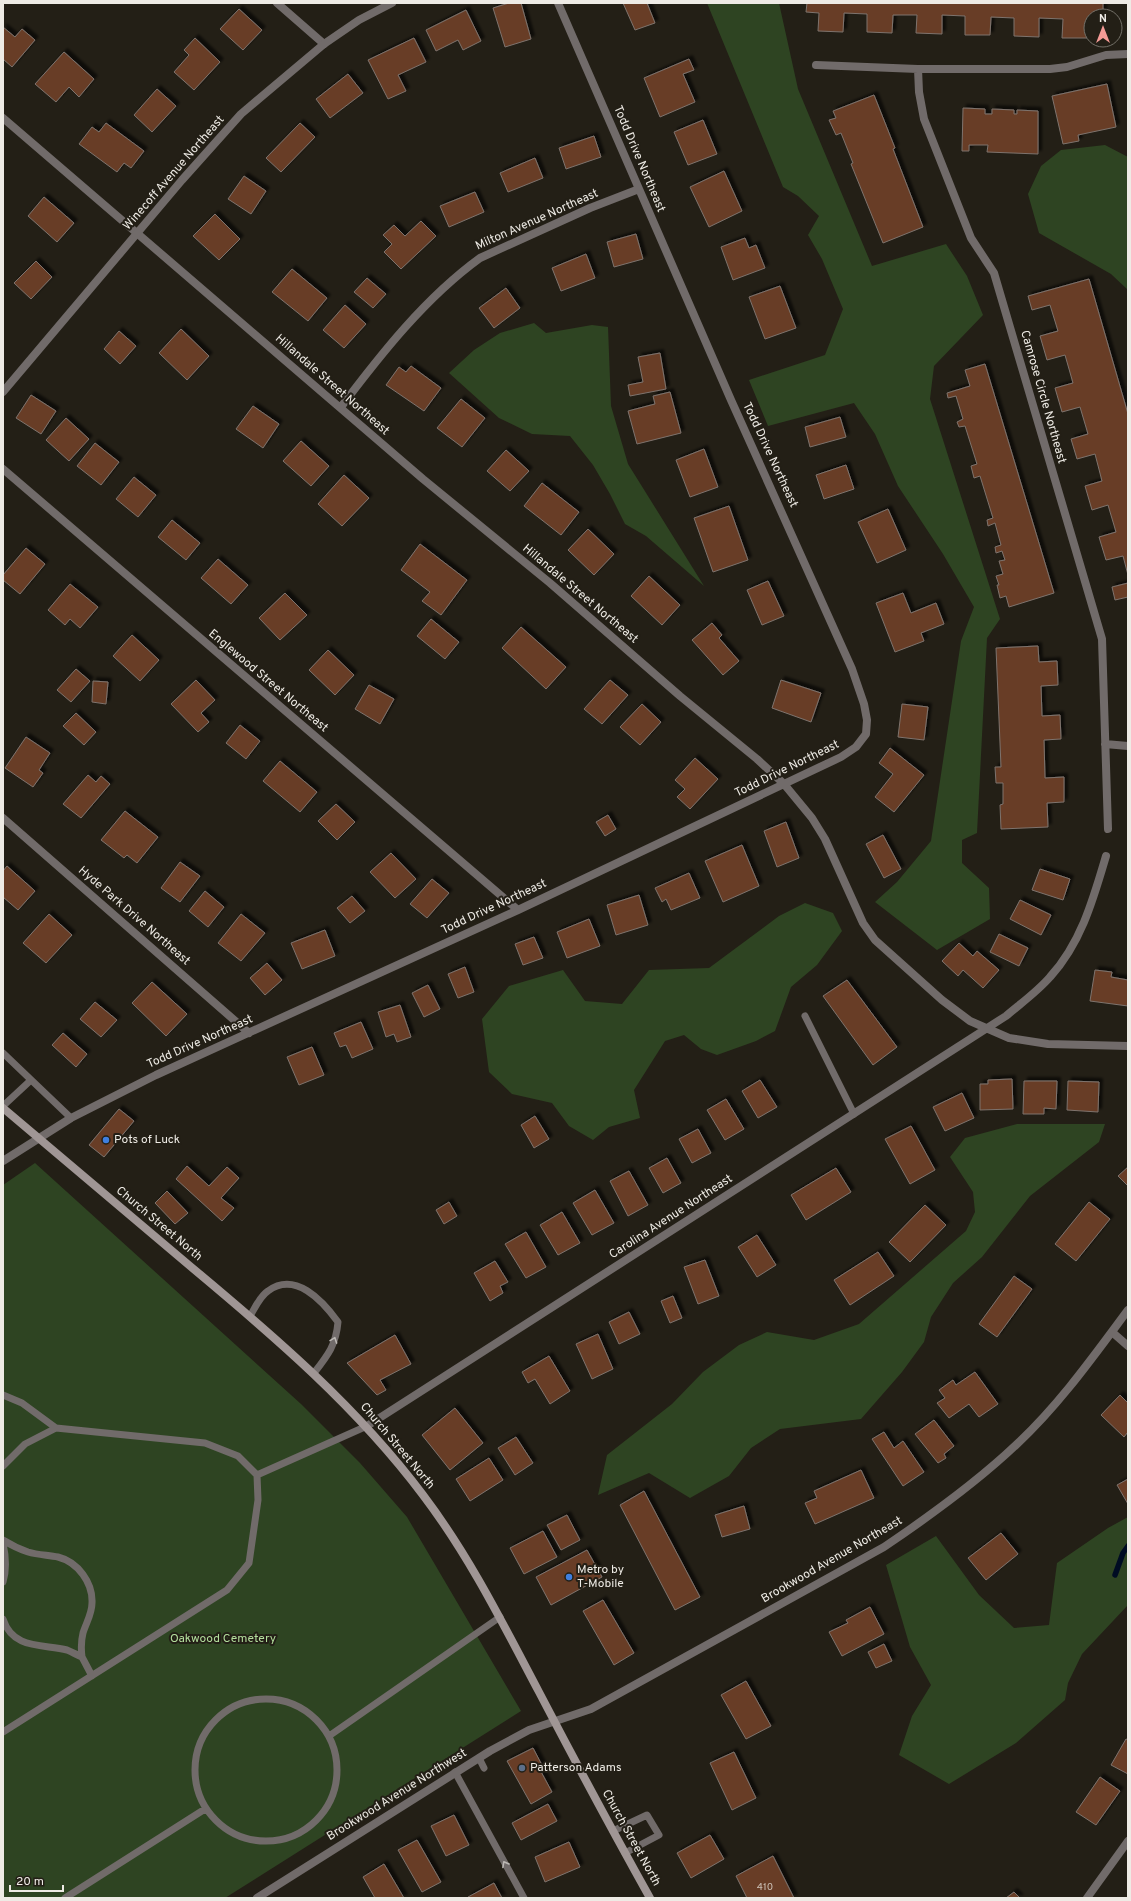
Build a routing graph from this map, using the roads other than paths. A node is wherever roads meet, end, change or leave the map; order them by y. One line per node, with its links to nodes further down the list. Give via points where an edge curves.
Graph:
1 (276, 3): 4 (street)
2 (392, 3): 4 (street, Winecoff Avenue Northeast, via 359,20)
3 (558, 3): 9 (street, Todd Drive Northeast)
4 (324, 44): 10 (street, Winecoff Avenue Northeast, via 241,114)
5 (1128, 54): 7 (street, via 1106,55 1067,67 1050,69)
6 (816, 65): 7 (street)
7 (918, 69): 14 (street, Camrose Circle Northeast, via 924,120 971,238 994,273 1102,639)
8 (3, 118): 10 (street, Hillandale Street Northeast)
9 (639, 189): 12 (street, Milton Avenue Northeast, via 507,244 470,265 422,310); 16 (street, Todd Drive Northeast, via 852,669 864,704 866,734 856,746)
10 (138, 234): 11 (street, Winecoff Avenue Northeast); 12 (street, Hillandale Street Northeast)
11 (3, 392)
12 (341, 407): 16 (street, Hillandale Street Northeast)
13 (3, 469): 20 (street, Englewood Street Northeast)
14 (1105, 744): 15 (street); 18 (street, Camrose Circle Northeast)
15 (1128, 746)
16 (784, 784): 20 (street, Todd Drive Northeast); 22 (street, Hillandale Street Northeast, via 812,818 825,839 863,923 875,940 942,1000 970,1021)
17 (3, 818): 23 (street, Hyde Park Drive Northeast)
18 (1108, 829)
19 (1106, 856): 22 (street, Carolina Avenue Northeast, via 1088,916 1066,955 1049,978)
20 (518, 910): 23 (street, Todd Drive Northeast)
21 (805, 1016): 28 (lane)
22 (988, 1029): 24 (street, Hillandale Street Northeast, via 1009,1038 1048,1044); 28 (street, Carolina Avenue Northeast)
23 (249, 1033): 29 (street, Todd Drive Northeast, via 156,1075)
24 (1128, 1046)
25 (3, 1053): 26 (lane)
26 (31, 1080): 27 (lane); 29 (lane)
27 (3, 1107): 30 (main road, Church Street North)
28 (854, 1114): 38 (street, Carolina Avenue Northeast)
29 (71, 1118): 30 (street, Todd Drive Northeast)
30 (38, 1138): 31 (street, Todd Drive Northeast); 33 (main road, Church Street North)
31 (3, 1161)
32 (1128, 1310): 34 (street, Brookwood Avenue Northeast)
33 (250, 1316): 36 (main road, Church Street North); 36 (lane, one-way to 33, via 330,1353 336,1337 338,1322 327,1306 304,1289 281,1283 266,1291)
34 (1112, 1332): 35 (street); 48 (street, Brookwood Avenue Northeast, via 1066,1392 1017,1445 929,1517 884,1547 591,1709)
35 (1128, 1346)
36 (314, 1373): 38 (main road, Church Street North)
37 (3, 1395): 39 (lane, via 22,1403)
38 (366, 1426): 41 (lane); 44 (main road, Church Street North, via 422,1493 457,1541)
39 (56, 1428): 40 (lane, via 26,1444); 41 (lane, via 205,1443 238,1456)
40 (3, 1466)
41 (257, 1475): 47 (lane, via 258,1500 249,1563 226,1590)
42 (3, 1541): 43 (lane, via 6,1559); 46 (lane, via 30,1552 60,1557 84,1574 90,1588 92,1603 83,1633)
43 (3, 1582)
44 (500, 1617): 48 (main road, Church Street North); 50 (lane)
45 (3, 1619): 46 (lane, via 13,1634 26,1643 69,1651)
46 (82, 1657): 47 (lane)
47 (92, 1676): 49 (lane)
48 (554, 1721): 51 (street, Brookwood Avenue Northwest, via 529,1730); 55 (main road, Church Street North)
49 (3, 1732)
50 (329, 1736): 54 (lane, via 336,1756 337,1778 331,1799 320,1818 302,1832 282,1840 260,1842 239,1837 220,1826); 54 (lane, via 315,1717 296,1705 273,1699 250,1700 229,1708 211,1723 199,1743 196,1754 196,1788)
51 (479, 1758): 52 (lane); 53 (street, Brookwood Avenue Northwest)
52 (484, 1768)
53 (455, 1772): 59 (street, Brookwood Avenue Northwest); 60 (lane, one-way to 53)
54 (205, 1809): 58 (lane)
55 (613, 1831): 57 (main road, Church Street North); 57 (lane, via 647,1815 659,1836)
56 (1128, 1842): 62 (street)
57 (625, 1853): 61 (main road, Church Street North)
58 (65, 1898)
59 (257, 1898)
60 (524, 1898)
61 (650, 1898)
62 (1087, 1898)

